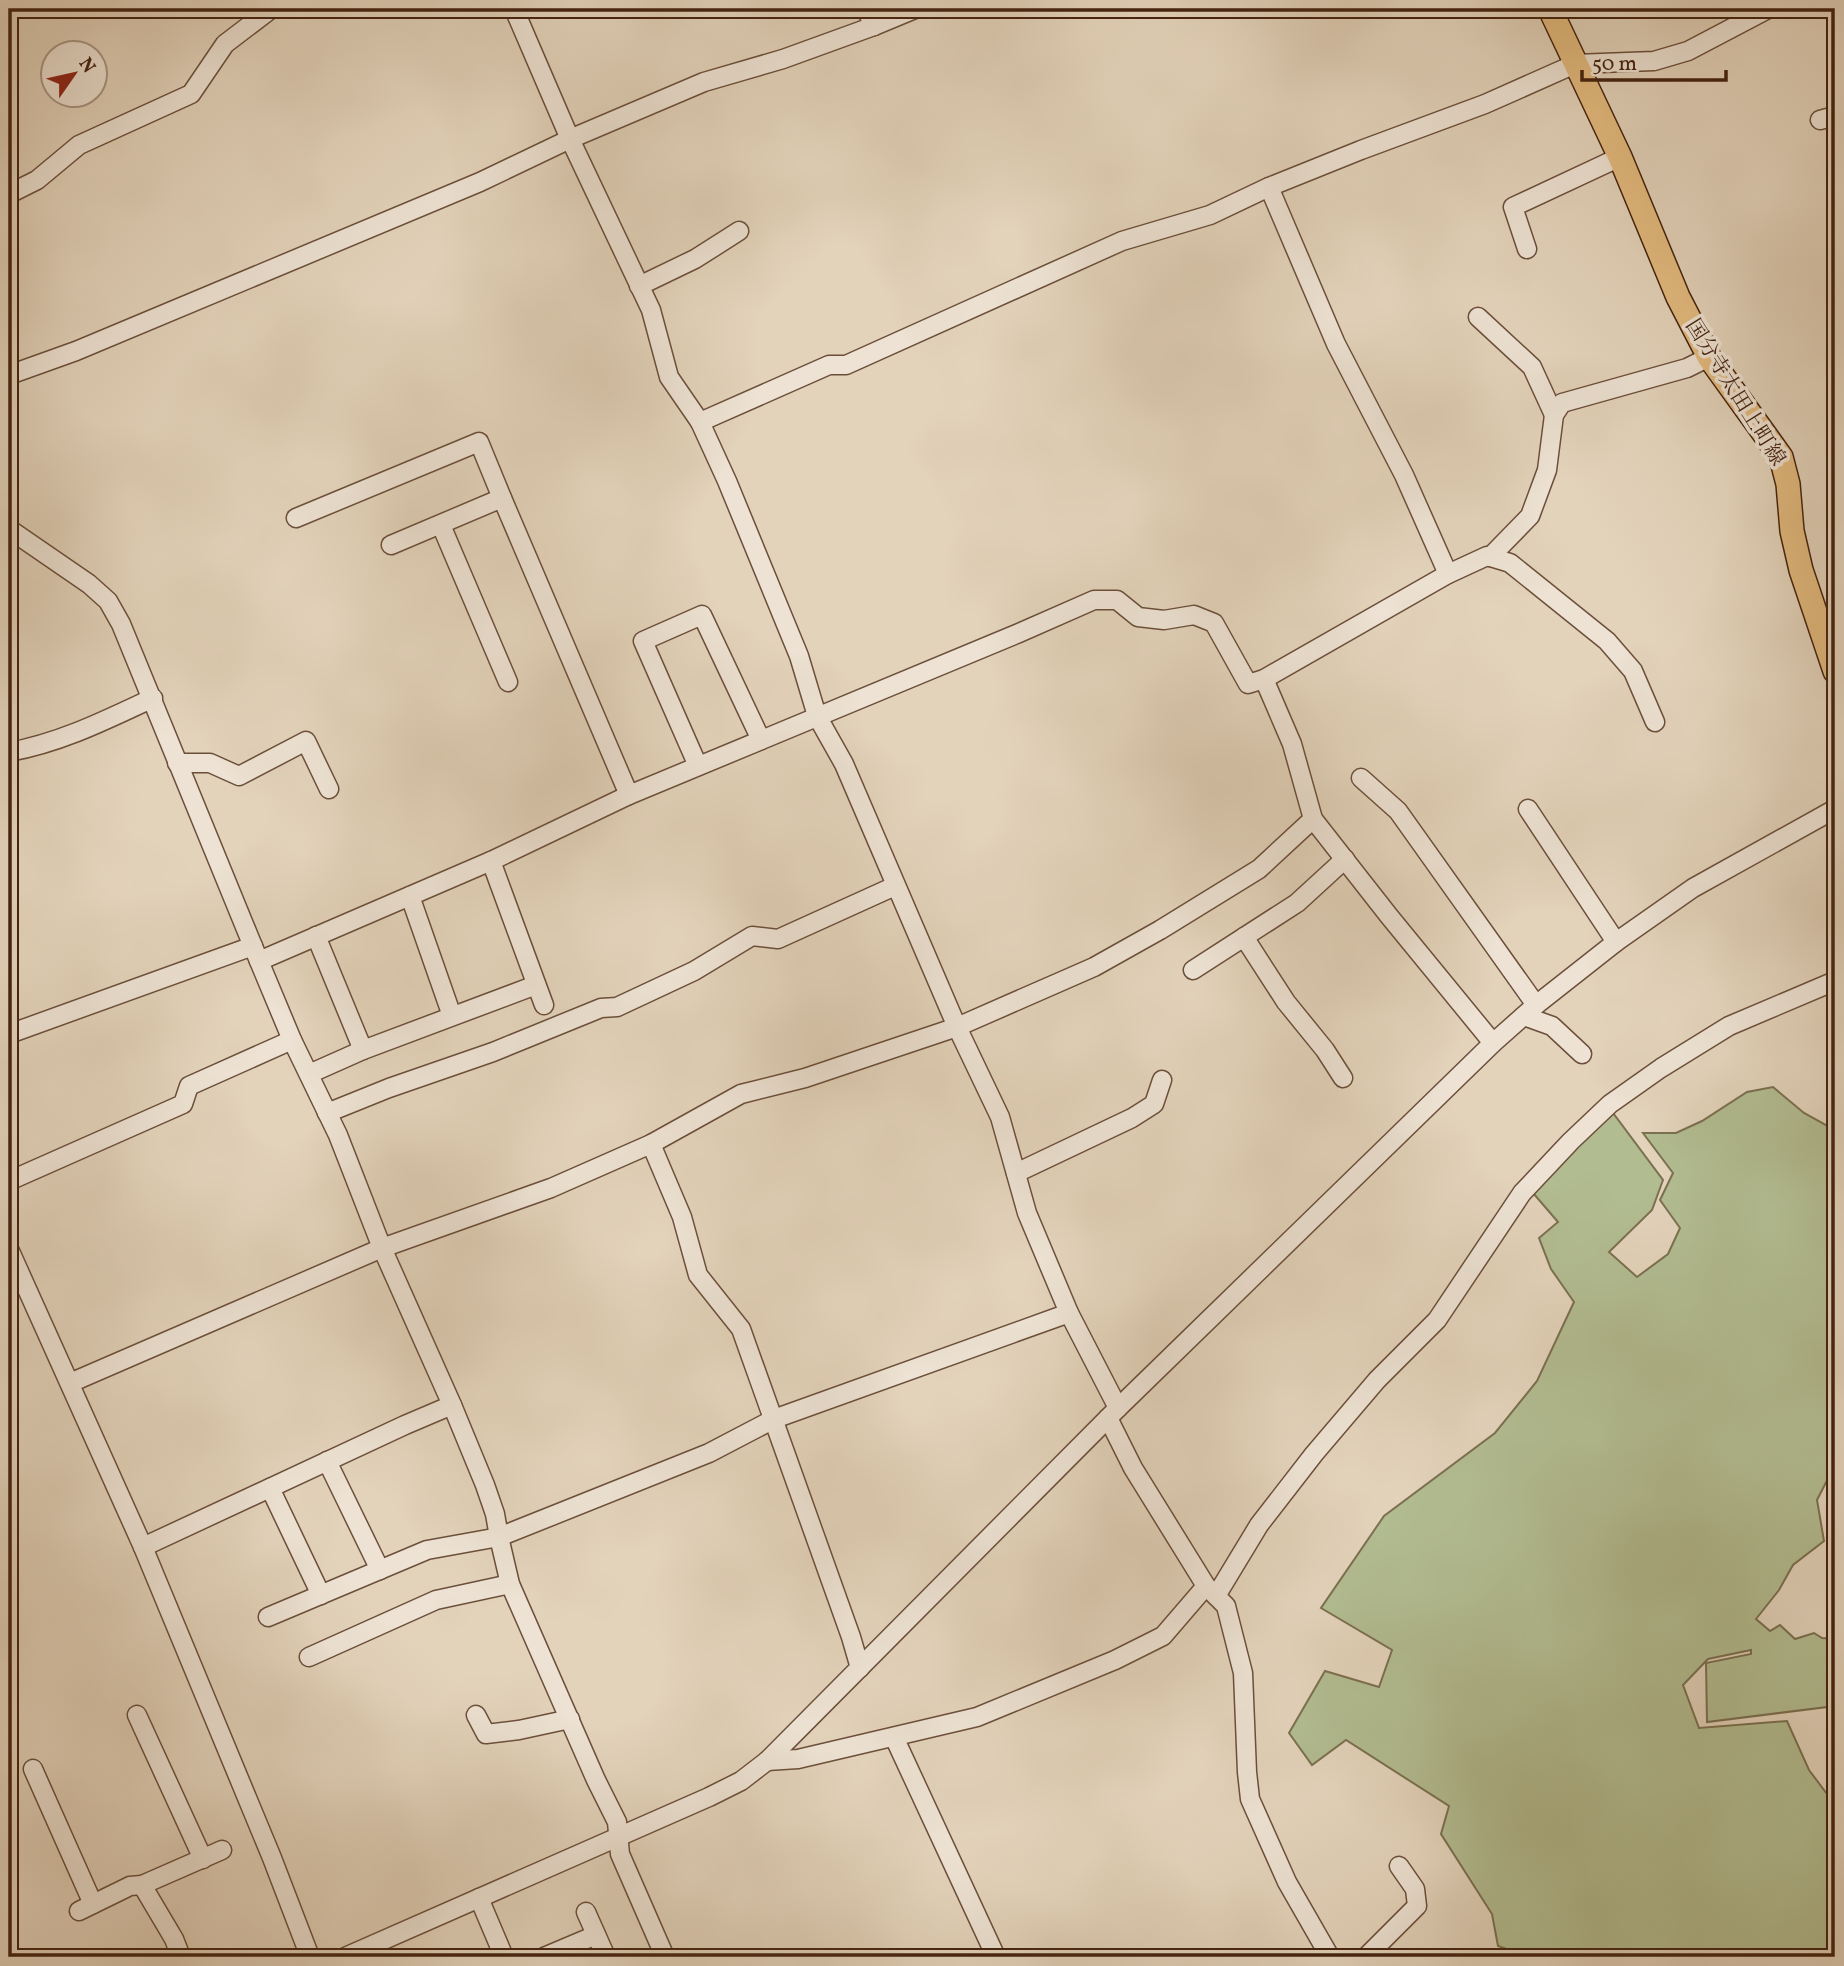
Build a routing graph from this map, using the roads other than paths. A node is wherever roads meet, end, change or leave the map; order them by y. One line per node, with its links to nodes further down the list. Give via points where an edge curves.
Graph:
1 (271, 9): 12 (street, via 225,44 191,94 79,145 37,180)
2 (514, 9): 9 (street)
3 (866, 9): 7 (street)
4 (915, 9): 7 (street)
5 (1550, 9): 8 (main road, 国分寺太田上町線)
6 (1768, 9): 8 (street, via 1688,51 1654,61)
7 (874, 26): 9 (street, via 704,82)
8 (1575, 64): 10 (main road, 国分寺太田上町線); 11 (street, via 1485,104)
9 (570, 139): 15 (street); 18 (street, via 468,187)
10 (1620, 157): 14 (street, via 1513,207); 17 (main road, 国分寺太田上町線, via 1678,297)
11 (1269, 187): 20 (street, via 1210,215 1122,241 846,366 828,365); 27 (street, via 1336,344 1404,475)
12 (9, 194)
13 (739, 231): 15 (street)
14 (1527, 249)
15 (639, 286): 20 (street, via 651,310 669,377)
16 (1478, 317): 19 (street, via 1532,368)
17 (1709, 357): 19 (street, via 1687,368 1562,403); 28 (main road, 国分寺太田上町線, via 1781,457 1801,569)
18 (9, 375)
19 (1554, 415): 26 (street, via 1547,470 1531,516)
20 (700, 422): 32 (street, via 799,656)
21 (502, 498): 22 (street, via 479,442); 23 (street); 40 (street)
22 (296, 518)
23 (441, 524): 25 (street); 30 (street)
24 (9, 529): 31 (street, via 108,601)
25 (391, 545)
26 (1490, 557): 27 (street); 33 (street, via 1510,563 1607,641 1633,671)
27 (1448, 573): 29 (street)
28 (1835, 671)
29 (1264, 679): 32 (street, via 1248,684 1214,623 1194,615 1164,620 1138,617 1117,600 1094,600); 43 (street, via 1292,744)
30 (508, 682)
31 (153, 698): 35 (street, via 87,729); 36 (street)
32 (817, 716): 34 (street); 46 (street, via 844,764)
33 (1655, 722)
34 (761, 740): 37 (street); 37 (street, via 702,615 643,641)
35 (9, 752)
36 (177, 764): 39 (street, via 209,763 239,776 306,741); 51 (street)
37 (698, 766): 40 (street)
38 (1361, 778): 56 (street, via 1398,811)
39 (328, 789)
40 (629, 795): 45 (street)
41 (1528, 809): 50 (street)
42 (1835, 809): 50 (street, via 1693,888)
43 (1313, 819): 44 (street); 58 (street, via 1259,869 1160,930 1094,967)
44 (1345, 859): 49 (street, via 1297,903); 61 (street)
45 (491, 861): 47 (street); 54 (street)
46 (895, 886): 58 (street); 67 (street, via 778,939 752,936 694,971 617,1007 601,1007)
47 (410, 896): 48 (street); 57 (street)
48 (316, 936): 51 (street); 62 (street)
49 (1244, 937): 52 (street); 65 (street)
50 (1616, 942): 56 (street)
51 (256, 954): 59 (street); 60 (street)
52 (1194, 970)
53 (1835, 981): 84 (street, via 1729,1026 1610,1104 1571,1141 1522,1193 1437,1320 1377,1380 1314,1454)
54 (536, 985): 55 (street); 57 (street)
55 (544, 1005)
56 (1530, 1011): 61 (street); 63 (street)
57 (452, 1016): 62 (street)
58 (957, 1027): 68 (street, via 805,1078 741,1094); 69 (street, via 1000,1117)
59 (9, 1034)
60 (292, 1040): 64 (street); 70 (street, via 189,1086 183,1104)
61 (1493, 1043): 76 (street)
62 (363, 1050): 64 (street)
63 (1583, 1055)
64 (309, 1074): 67 (street)
65 (1343, 1078)
66 (1162, 1080): 69 (street, via 1154,1104 1132,1118)
67 (327, 1113): 71 (street)
68 (651, 1144): 71 (street, via 551,1188); 77 (street, via 682,1217 698,1275 741,1329)
69 (1016, 1172): 73 (street, via 1027,1213)
70 (9, 1181)
71 (382, 1248): 74 (street); 75 (street)
72 (9, 1249): 74 (street)
73 (1069, 1313): 76 (street); 77 (street)
74 (70, 1383): 81 (street)
75 (452, 1405): 78 (street); 80 (street, via 495,1514)
76 (1113, 1413): 84 (street, via 1133,1468); 88 (street)
77 (774, 1419): 80 (street, via 709,1453); 88 (street)
78 (327, 1461): 79 (street); 82 (street)
79 (270, 1488): 81 (street); 85 (street)
80 (499, 1537): 82 (street, via 427,1550); 83 (street)
81 (143, 1547): 104 (street)
82 (380, 1570): 85 (street)
83 (510, 1584): 87 (street, via 436,1600); 91 (street)
84 (1211, 1591): 92 (street, via 1163,1636 1115,1660 977,1717); 111 (street, via 1226,1606 1243,1673 1250,1799 1287,1882)
85 (321, 1595): 86 (street)
86 (268, 1617)
87 (309, 1657)
88 (860, 1668): 93 (street)
89 (137, 1715): 97 (street)
90 (476, 1715): 91 (street, via 486,1734)
91 (570, 1719): 95 (street, via 617,1822)
92 (894, 1737): 93 (street, via 798,1759); 110 (street)
93 (767, 1761): 95 (street, via 741,1781)
94 (33, 1769): 99 (street, via 86,1908 130,1886)
95 (619, 1837): 100 (street); 109 (street, via 620,1854)
96 (222, 1850): 97 (street)
97 (203, 1859): 99 (street)
98 (1399, 1866): 112 (street, via 1415,1889 1417,1906)
99 (142, 1885): 103 (street)
100 (479, 1898): 105 (street); 106 (street)
101 (586, 1912): 102 (street)
102 (596, 1935): 107 (street); 108 (street)
103 (181, 1957)
104 (310, 1957)
105 (345, 1957)
106 (504, 1957)
107 (544, 1957)
108 (606, 1957)
109 (665, 1957)
110 (996, 1957)
111 (1330, 1957)
112 (1366, 1957)

